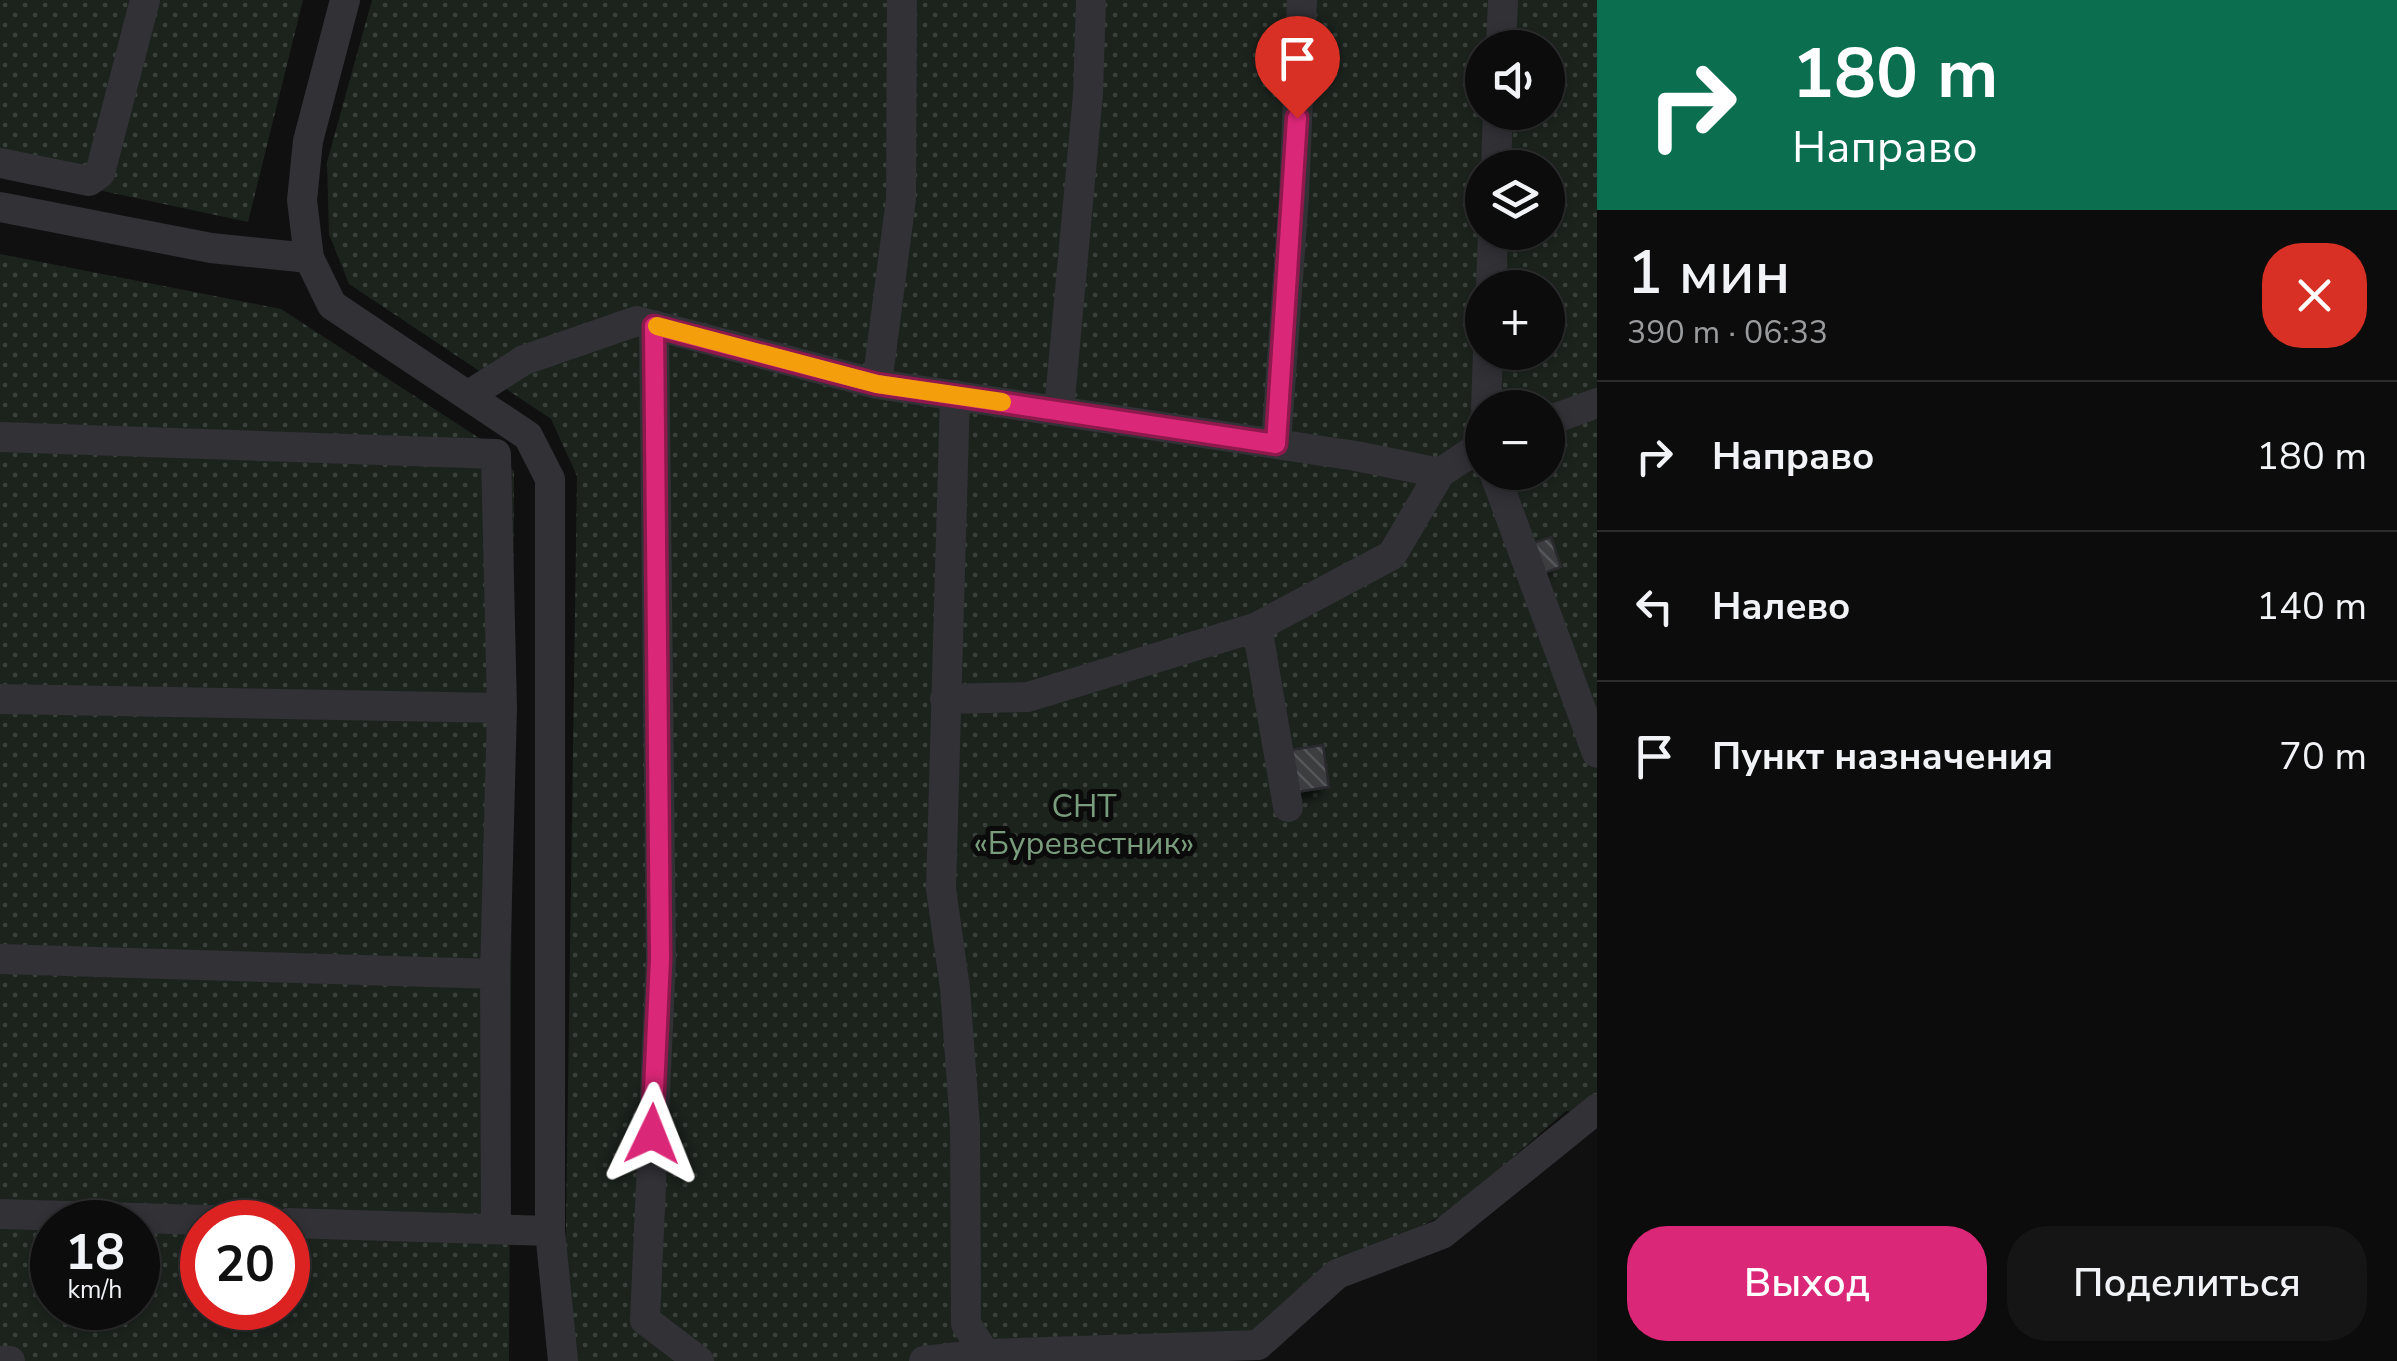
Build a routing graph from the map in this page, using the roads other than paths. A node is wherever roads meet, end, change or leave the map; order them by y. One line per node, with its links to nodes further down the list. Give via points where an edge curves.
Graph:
1 (145, 0): 8 (street, via 100,173 89,182 75,181)
2 (345, 0): 10 (street, via 308,140 302,200)
3 (902, 0): 12 (street, via 901,199)
4 (1091, 0): 16 (street)
5 (1302, 0): 19 (street)
6 (1503, 0): 7 (street)
7 (1502, 30)
8 (0, 164)
9 (0, 207): 10 (street, via 211,248)
10 (309, 258): 13 (street, via 332,305)
11 (654, 326): 12 (street); 13 (street, via 637,322 524,360); 41 (street, via 660,959 645,1320)
12 (877, 384): 14 (street)
13 (469, 395): 36 (street, via 528,436 550,479)
14 (955, 396): 16 (street); 25 (street)
15 (1597, 403): 17 (street)
16 (1059, 410): 19 (street)
17 (1565, 415)
18 (0, 437): 26 (street, via 496,454)
19 (1276, 444): 21 (street)
20 (1465, 456): 21 (street)
21 (1440, 473): 23 (street, via 1392,555)
22 (1501, 490): 27 (street)
23 (1257, 628): 25 (street, via 1028,697); 28 (street)
24 (0, 699): 26 (street)
25 (945, 700): 37 (street, via 941,890 965,1126 966,1324)
26 (502, 708): 30 (street)
27 (1597, 752)
28 (1288, 807)
29 (0, 960): 30 (street)
30 (495, 974): 35 (street)
31 (1597, 1109): 37 (street, via 1442,1234 1337,1274 1258,1344)
32 (0, 1214): 33 (street)
33 (180, 1219)
34 (310, 1224): 35 (street)
35 (496, 1229): 36 (street)
36 (550, 1231): 40 (street)
37 (985, 1354): 42 (street)
38 (0, 1361): 39 (street)
39 (10, 1361)
40 (563, 1361)
41 (699, 1361)
42 (924, 1361)

